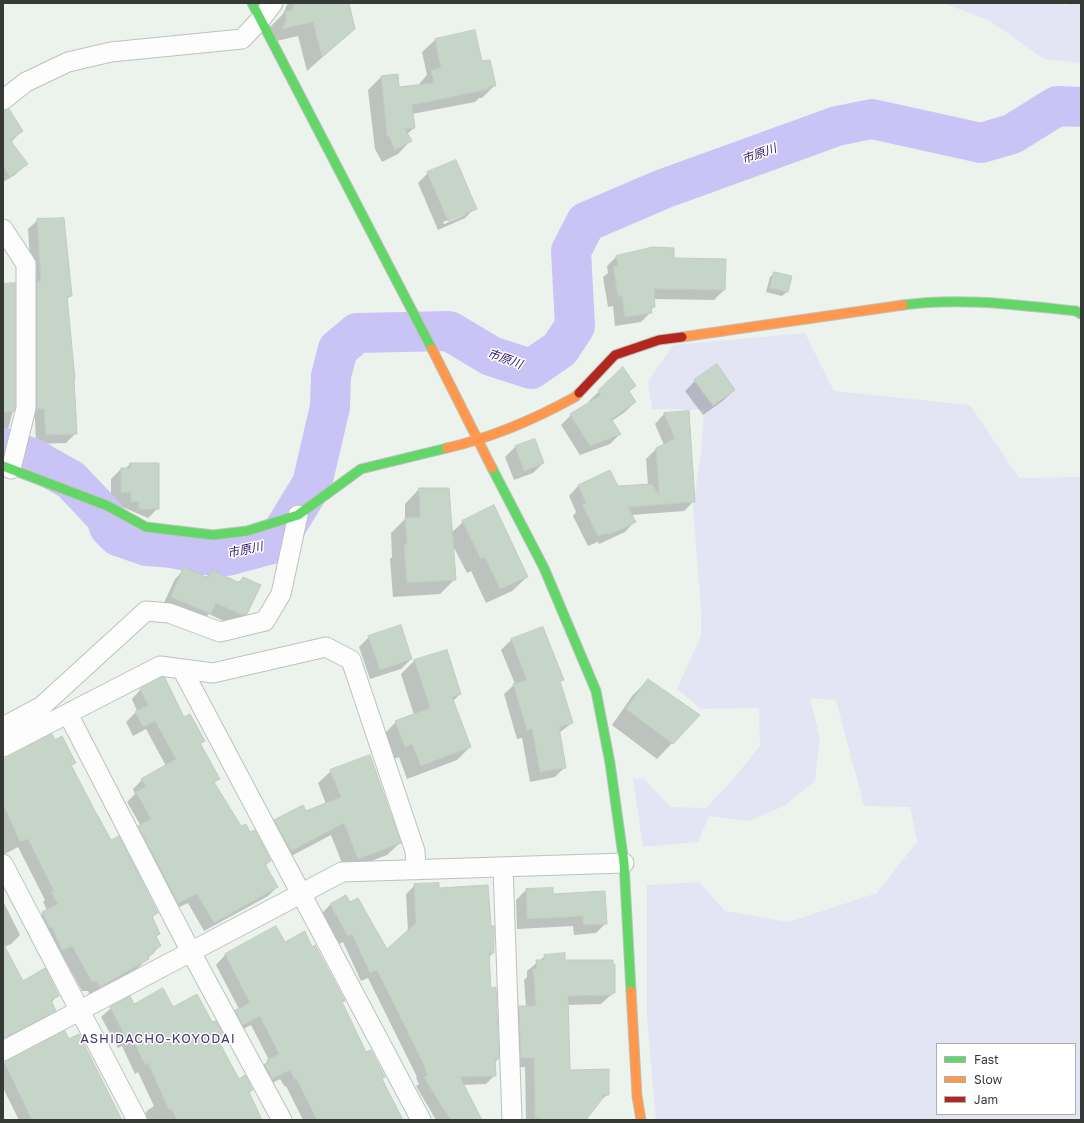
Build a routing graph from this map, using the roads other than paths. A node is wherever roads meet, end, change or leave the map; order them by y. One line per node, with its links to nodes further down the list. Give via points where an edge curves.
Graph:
1 (252, 3): 3 (street)
2 (273, 3): 3 (street)
3 (260, 20): 4 (street, via 242,39 111,52 68,62 26,82); 7 (street, via 428,340)
4 (3, 100)
5 (3, 229): 8 (street, via 26,264 26,408)
6 (1081, 314): 7 (street, via 1076,311 985,302 931,301 659,340 615,355 575,397 535,419)
7 (478, 441): 9 (street, via 361,469); 14 (street, via 544,568 596,691 610,763)
8 (7, 468): 9 (street, via 108,506 146,527 212,535 247,531)
9 (298, 515): 12 (street, via 281,594 265,621 220,632 169,613 146,611 42,706)
10 (182, 669): 11 (street, via 160,666); 17 (street, via 213,673 326,647 351,660 415,851); 18 (street)
11 (68, 714): 13 (street); 19 (street)
12 (3, 727)
13 (3, 747)
14 (624, 863): 16 (street); 26 (street, via 637,1096)
15 (3, 864): 20 (street)
16 (503, 867): 17 (street); 25 (street)
17 (416, 870): 18 (street, via 342,872)
18 (301, 894): 19 (street); 24 (street)
19 (191, 952): 20 (street); 23 (street)
20 (79, 1011): 21 (street); 22 (street)
21 (3, 1051)
22 (137, 1120)
23 (282, 1120)
24 (422, 1120)
25 (512, 1120)
26 (641, 1120)

